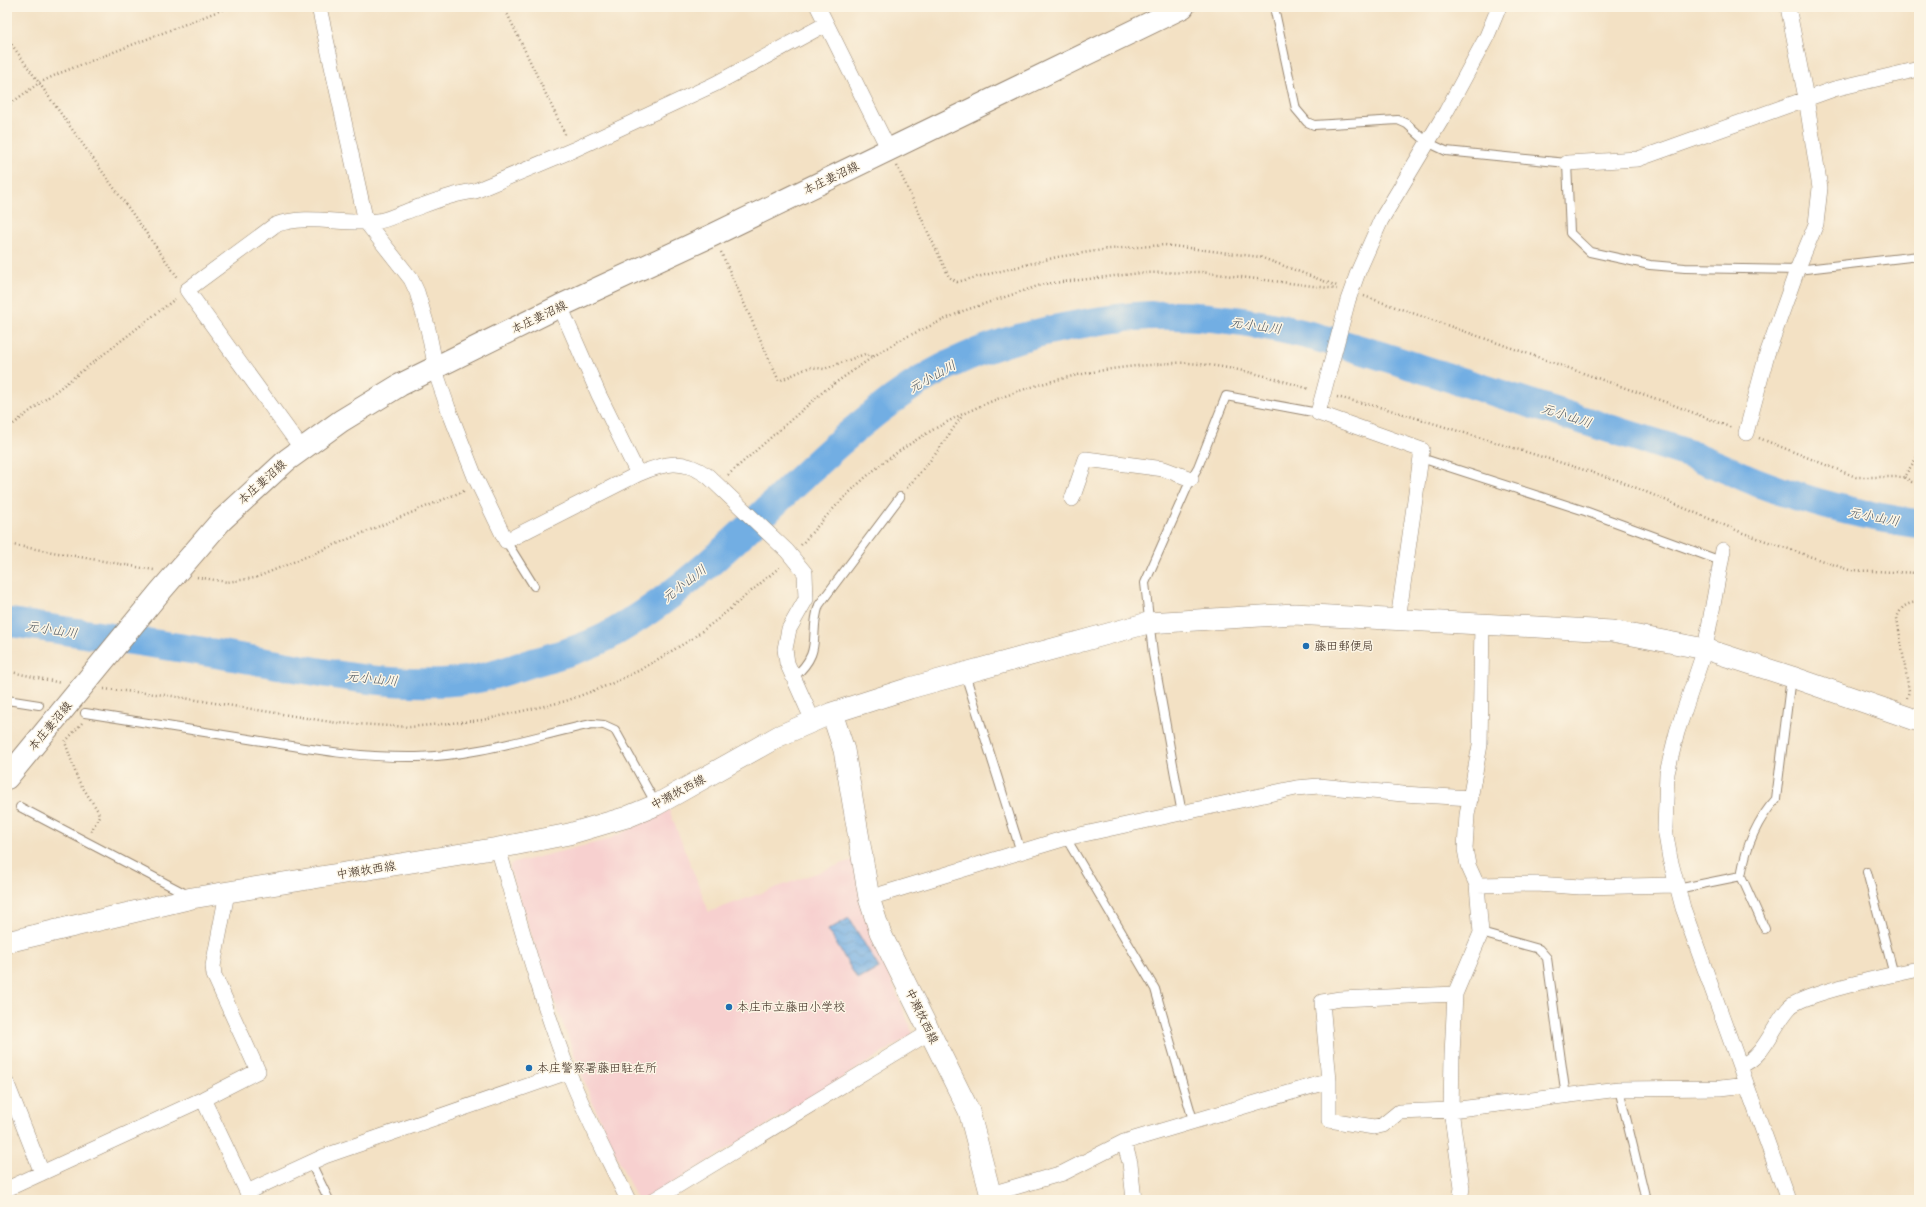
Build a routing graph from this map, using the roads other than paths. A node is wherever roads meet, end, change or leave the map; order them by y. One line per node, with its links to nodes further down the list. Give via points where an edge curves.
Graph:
1 (319, 7): 13 (street)
2 (818, 7): 7 (street)
3 (1183, 7): 11 (main road, 本庄妻沼線)
4 (1274, 7): 10 (lane, via 1296,110 1307,122 1314,125 1398,120 1407,124)
5 (1499, 7): 10 (street, via 1446,112)
6 (1788, 7): 9 (street)
7 (826, 24): 11 (street); 13 (street, via 715,84 573,150 475,191 458,193 380,221)
8 (1919, 69): 9 (street)
9 (1806, 98): 12 (street, via 1638,159); 15 (street, via 1820,188 1816,224)
10 (1427, 142): 12 (lane, via 1446,151); 18 (street, via 1381,220 1358,272 1327,392)
11 (889, 150): 16 (main road, 本庄妻沼線)
12 (1567, 163): 15 (lane, via 1570,233 1590,252 1650,265)
13 (366, 222): 17 (street, via 411,279 425,318); 20 (street, via 314,218 291,219 275,225 187,290)
14 (1919, 256): 15 (lane)
15 (1797, 270): 19 (street, via 1767,354)
16 (560, 306): 17 (main road, 本庄妻沼線); 22 (street, via 599,395)
17 (436, 367): 20 (main road, 本庄妻沼線, via 369,403); 26 (street, via 448,408 479,485)
18 (1318, 413): 21 (street, via 1422,450); 23 (lane, via 1226,396)
19 (1746, 433)
20 (302, 449): 42 (main road, 本庄妻沼線, via 221,521)
21 (1421, 458): 27 (lane); 29 (street)
22 (638, 474): 26 (street); 35 (street, via 660,465 673,464 687,465 703,472 794,548 805,573 806,599 789,630 785,649 787,664)
23 (1191, 479): 25 (street, via 1164,469 1086,459); 30 (lane, via 1145,583)
24 (900, 496): 35 (lane, via 819,605 815,616 812,654 805,668)
25 (1072, 499)
26 (506, 541): 28 (lane)
27 (1722, 555): 32 (street)
28 (534, 586)
29 (1398, 620): 30 (main road, via 1294,614); 31 (main road)
30 (1148, 623): 33 (main road); 46 (lane)
31 (1482, 623): 32 (main road, via 1612,631); 43 (street, via 1480,746)
32 (1705, 649): 34 (main road); 53 (street, via 1677,732 1667,773 1665,829)
33 (966, 674): 39 (main road, via 903,690); 49 (lane)
34 (1792, 677): 40 (main road); 51 (lane, via 1776,799 1756,826 1745,853)
35 (793, 678): 41 (street)
36 (7, 700): 37 (lane)
37 (40, 705)
38 (85, 713): 44 (lane, via 326,752 418,757 500,747 592,724 604,725 614,730)
39 (832, 713): 41 (main road, 中瀬牧西線); 56 (main road, 中瀬牧西線, via 844,750)
40 (1910, 718)
41 (813, 720): 44 (main road, 中瀬牧西線, via 779,736)
42 (7, 778)
43 (1471, 798): 46 (street, via 1319,786 1274,792); 52 (street, via 1465,849 1468,865)
44 (656, 805): 48 (main road, 中瀬牧西線, via 627,817 569,834)
45 (20, 807): 55 (lane)
46 (1182, 814): 47 (street)
47 (1066, 838): 49 (street); 73 (lane, via 1155,989)
48 (498, 848): 54 (main road, 中瀬牧西線); 65 (street)
49 (1021, 852): 56 (street)
50 (1867, 872): 61 (lane)
51 (1741, 876): 53 (lane); 57 (lane)
52 (1477, 885): 53 (street); 58 (street)
53 (1676, 887): 64 (street)
54 (227, 893): 55 (main road, 中瀬牧西線); 71 (street, via 213,966 214,975 258,1071)
55 (192, 898): 59 (main road, 中瀬牧西線)
56 (869, 898): 63 (main road, 中瀬牧西線, via 880,932)
57 (1765, 929)
58 (1481, 933): 62 (street); 70 (lane, via 1539,949 1547,958)
59 (7, 942)
60 (1919, 969): 61 (street)
61 (1894, 974): 64 (street, via 1829,991 1791,1006 1757,1056)
62 (1455, 994): 66 (street, via 1322,1002); 72 (street)
63 (930, 1032): 79 (main road, 中瀬牧西線, via 969,1111); 82 (street)
64 (1740, 1066): 68 (street)
65 (568, 1072): 75 (street); 81 (street)
66 (1328, 1081): 72 (street, via 1329,1120 1374,1126 1383,1125 1399,1112); 73 (street)
67 (7, 1084): 76 (street)
68 (1746, 1085): 69 (street, via 1721,1088); 86 (street)
69 (1619, 1089): 70 (street); 85 (lane)
70 (1566, 1097): 72 (street)
71 (202, 1099): 76 (street); 78 (street)
72 (1451, 1110): 84 (street, via 1462,1188)
73 (1194, 1120): 74 (street)
74 (1124, 1142): 79 (street, via 1048,1178); 83 (street, via 1130,1163)
75 (311, 1163): 78 (street); 80 (lane)
76 (42, 1173): 77 (street)
77 (7, 1189)
78 (249, 1196)
79 (991, 1197)
80 (329, 1200)
81 (628, 1200)
82 (654, 1200)
83 (1134, 1200)
84 (1460, 1200)
85 (1646, 1200)
86 (1788, 1200)

